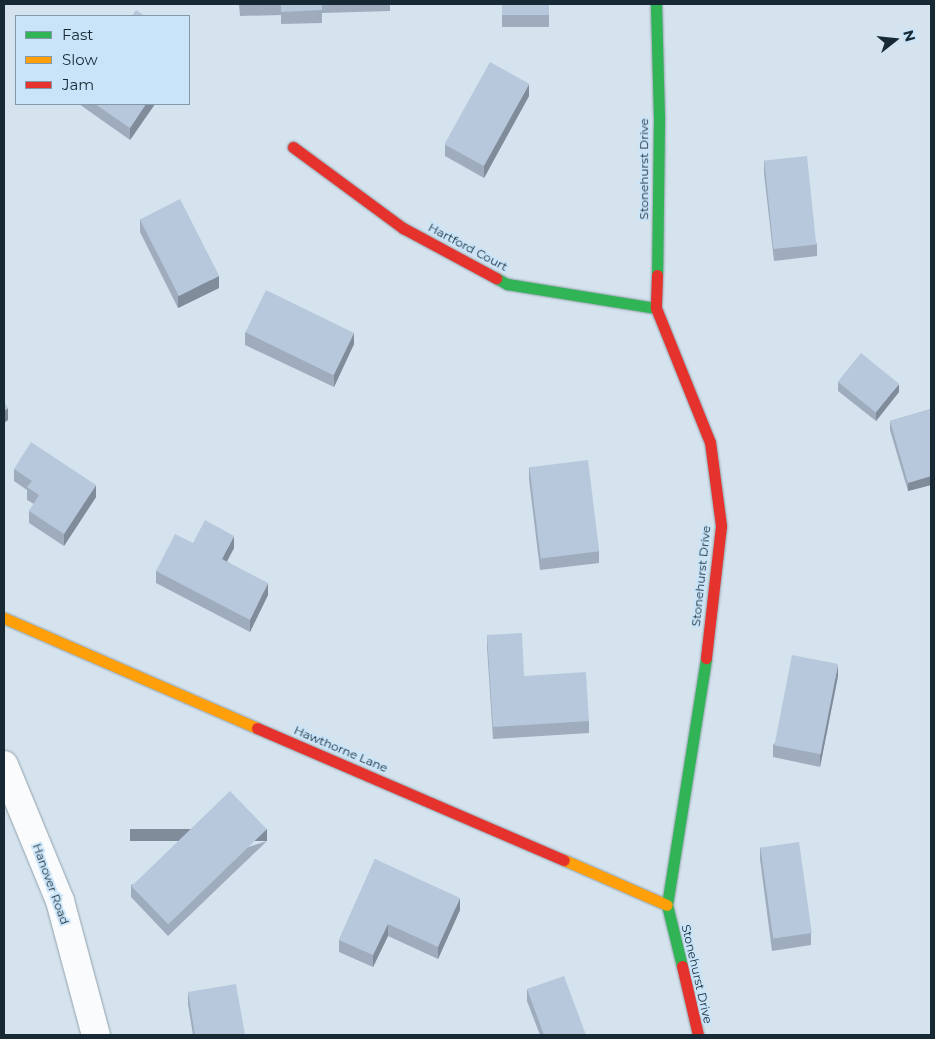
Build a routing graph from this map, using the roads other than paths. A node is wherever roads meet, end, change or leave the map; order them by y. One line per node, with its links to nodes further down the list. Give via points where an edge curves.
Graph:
1 (656, 4): 3 (street, Stonehurst Drive, via 659,130)
2 (293, 147): 3 (street, Hartford Court, via 403,228 507,284)
3 (656, 308): 6 (street, Stonehurst Drive, via 710,442 721,526 701,703)
4 (4, 618): 6 (street, Hawthorne Lane)
5 (4, 765): 7 (street, Hanover Road, via 60,901)
6 (667, 905): 8 (street, Stonehurst Drive)
7 (96, 1035)
8 (698, 1035)

